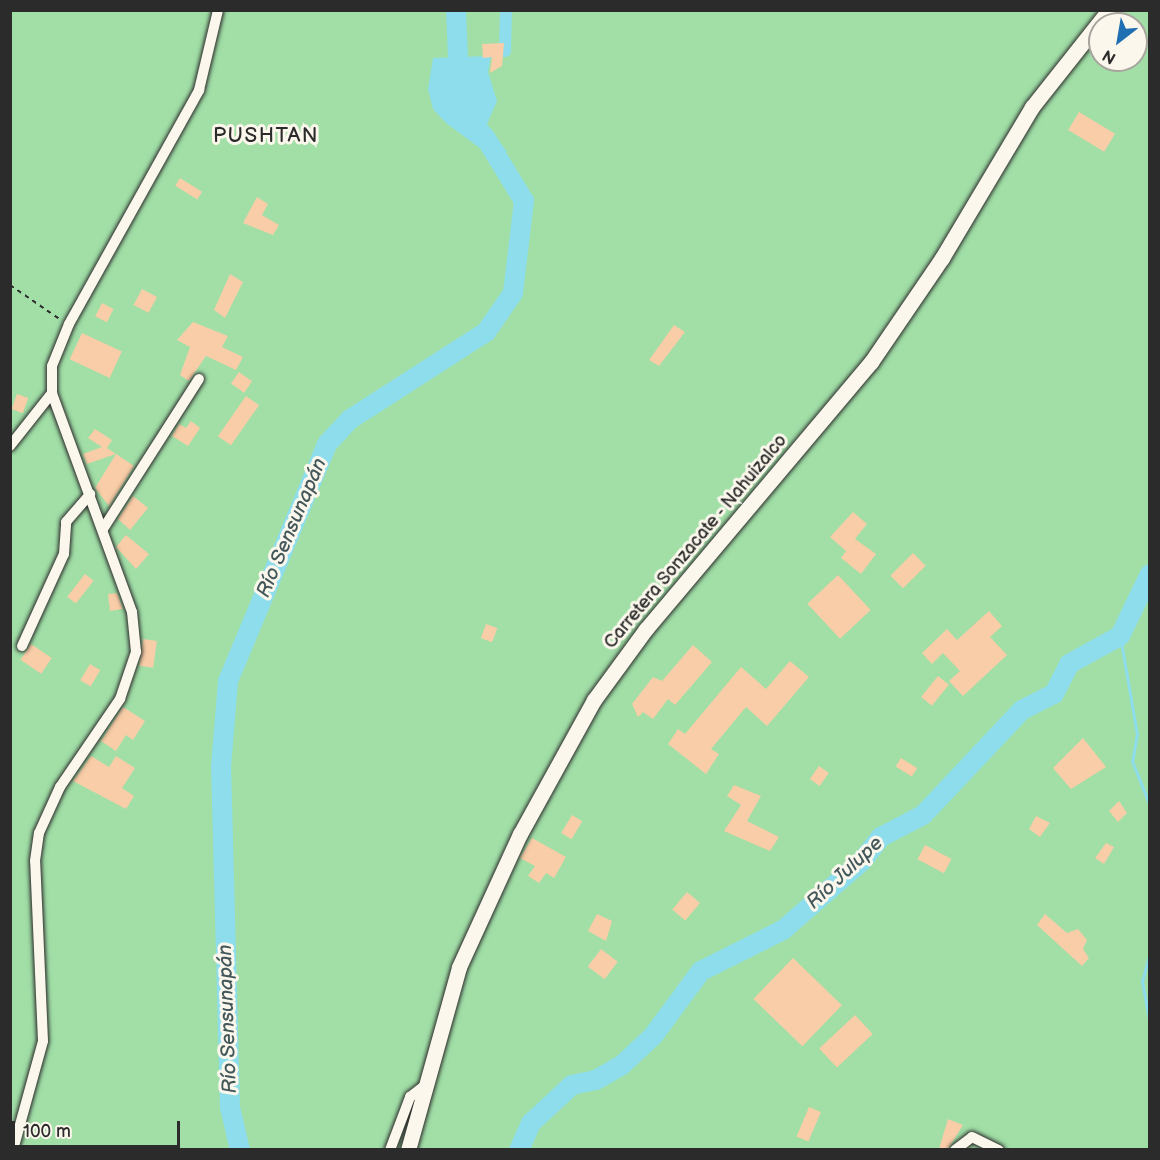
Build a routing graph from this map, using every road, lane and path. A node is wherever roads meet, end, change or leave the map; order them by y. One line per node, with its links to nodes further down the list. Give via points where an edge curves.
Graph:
1 (218, 10): 4 (street, via 199,90)
2 (1110, 10): 11 (street, Carretera Sonzacate - Nahuizalco, via 1032,107 942,258 871,362 646,629 594,700 520,834 459,967)
3 (10, 285): 4 (path)
4 (69, 324): 6 (street, via 52,366)
5 (200, 379): 9 (street)
6 (52, 393): 7 (street); 8 (street)
7 (10, 446)
8 (90, 494): 9 (street); 10 (street, via 66,522 64,554)
9 (102, 529): 12 (street, via 132,612 136,652 120,699 60,787 39,833 35,861 43,1041)
10 (22, 646)
11 (424, 1086): 13 (street, via 410,1097); 14 (street, Carretera Sonzacate - Nahuizalco)
12 (12, 1149)
13 (390, 1149)
14 (408, 1149)
15 (955, 1149): 16 (street, via 972,1137)
16 (999, 1149)

